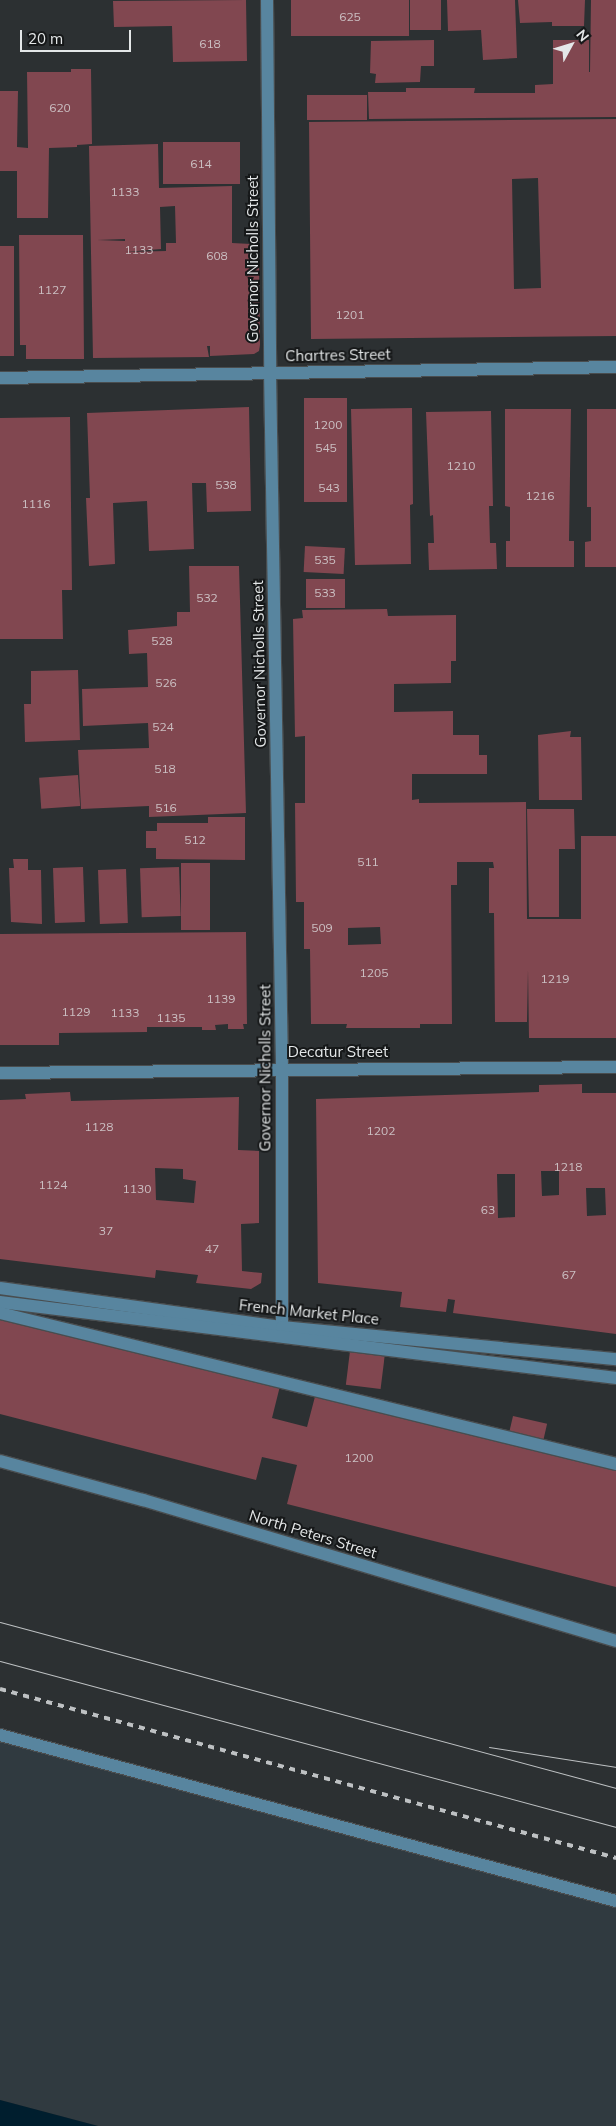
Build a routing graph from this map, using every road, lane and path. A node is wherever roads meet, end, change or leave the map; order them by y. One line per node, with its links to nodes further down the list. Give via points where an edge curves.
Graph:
1 (267, 0): 3 (street, Governor Nicholls Street)
2 (616, 367): 3 (street, Chartres Street)
3 (270, 372): 4 (street, Chartres Street); 6 (street, Governor Nicholls Street)
4 (0, 378)
5 (616, 1066): 6 (street, Decatur Street)
6 (282, 1068): 7 (street, Decatur Street); 11 (street, Governor Nicholls Street)
7 (0, 1073)
8 (0, 1288): 11 (street, French Market Place)
9 (0, 1302): 13 (street)
10 (0, 1313): 15 (street)
11 (282, 1327): 12 (street, French Market Place)
12 (616, 1359)
13 (616, 1378)
14 (0, 1460): 16 (street, North Peters Street)
15 (616, 1464)
16 (616, 1641)
17 (0, 1735): 18 (street)
18 (616, 1902)

